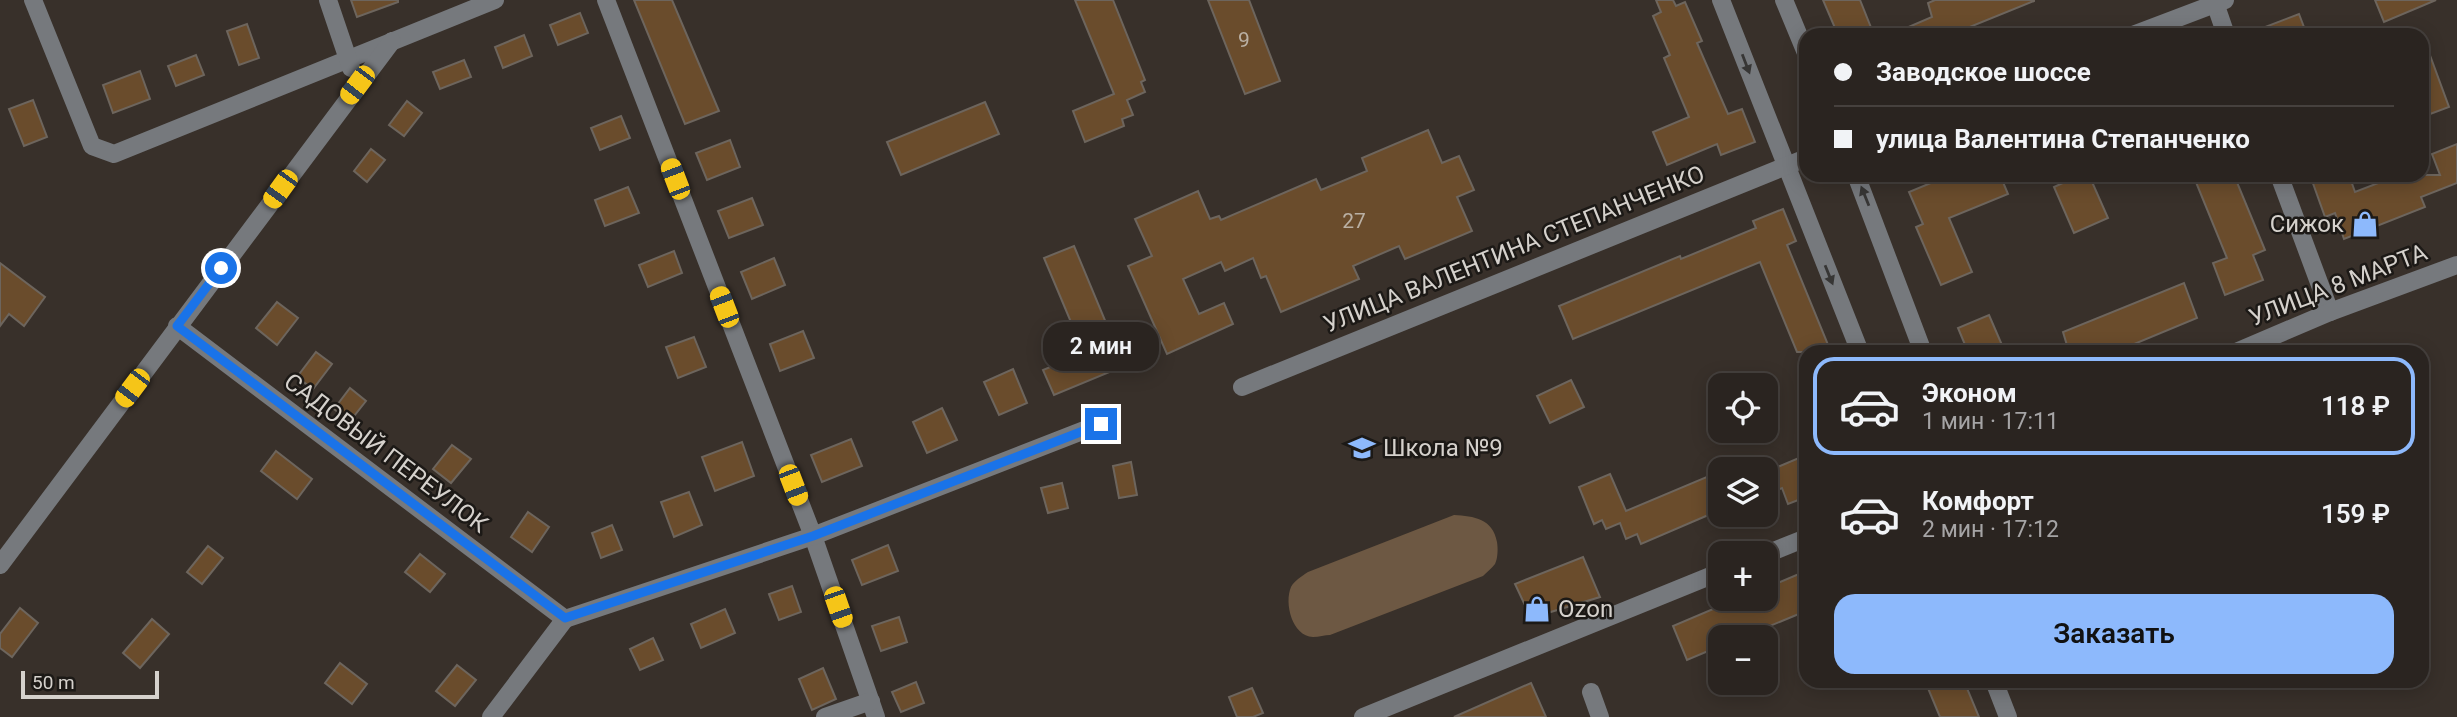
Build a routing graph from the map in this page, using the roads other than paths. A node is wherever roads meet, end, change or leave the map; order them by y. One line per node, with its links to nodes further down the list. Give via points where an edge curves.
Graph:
1 (33, 0): 12 (street, via 92,146 114,154)
2 (328, 0): 12 (street)
3 (495, 0): 11 (street)
4 (606, 0): 26 (street)
5 (1721, 0): 15 (street, one-way to 15)
6 (1784, 0): 10 (street)
7 (2218, 1): 8 (street); 9 (street)
8 (2150, 28)
9 (2224, 28)
10 (1799, 36)
11 (392, 41): 12 (street); 13 (street)
12 (348, 59): 13 (street)
13 (357, 85): 20 (street)
14 (1799, 160): 15 (street, УЛИЦА ВАЛЕНТИНА СТЕПАНЧЕНКО)
15 (1785, 165): 21 (street, one-way to 21); 24 (street, УЛИЦА ВАЛЕНТИНА СТЕПАНЧЕНКО)
16 (1859, 182): 22 (street, one-way to 16)
17 (2282, 182): 19 (street)
18 (2457, 265): 19 (street, УЛИЦА 8 МАРТА)
19 (2330, 312): 23 (street, УЛИЦА 8 МАРТА)
20 (177, 326): 29 (street); 31 (street, САДОВЫЙ ПЕРЕУЛОК)
21 (1857, 345)
22 (1920, 345)
23 (2252, 345)
24 (1242, 387)
25 (1101, 424): 26 (street)
26 (813, 536): 31 (street); 34 (street)
27 (1799, 541): 28 (street)
28 (1778, 549)
29 (0, 565)
30 (1708, 577): 37 (street)
31 (565, 618): 35 (street)
32 (1997, 688): 39 (street)
33 (1591, 692): 38 (street)
34 (873, 709): 36 (street)
35 (491, 717)
36 (825, 717)
37 (1363, 717)
38 (1600, 717)
39 (2008, 717)

